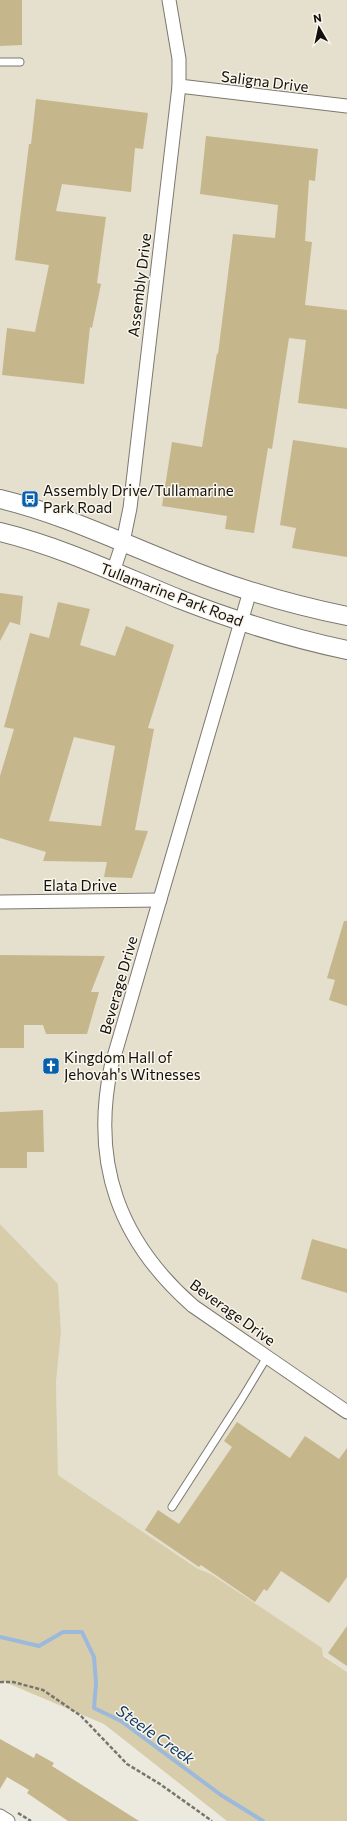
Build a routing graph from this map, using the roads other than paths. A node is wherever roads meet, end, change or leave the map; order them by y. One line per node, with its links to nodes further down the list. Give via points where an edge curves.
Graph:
1 (169, 0): 4 (street, Assembly Drive, via 179,59)
2 (0, 62): 3 (lane)
3 (20, 62)
4 (179, 86): 5 (street, Saligna Drive); 8 (street, Assembly Drive, via 130,508)
5 (347, 106)
6 (0, 499): 8 (street, Tullamarine Park Road, via 52,514)
7 (0, 532): 9 (street, Tullamarine Park Road, via 66,552)
8 (123, 542): 9 (street, Assembly Drive); 10 (street, Tullamarine Park Road)
9 (113, 572): 12 (street, Tullamarine Park Road)
10 (250, 591): 11 (street, Tullamarine Park Road); 12 (street, Beverage Drive)
11 (347, 616)
12 (241, 621): 13 (street, Tullamarine Park Road); 14 (street, Beverage Drive)
13 (347, 650)
14 (160, 900): 15 (street, Elata Drive); 16 (street, Beverage Drive, via 107,1087 104,1130 112,1184 139,1246 168,1283 193,1306)
15 (0, 902)
16 (267, 1357): 17 (street, Beverage Drive); 18 (lane)
17 (347, 1412)
18 (172, 1507)
19 (0, 1816): 20 (street)
20 (8, 1821)

